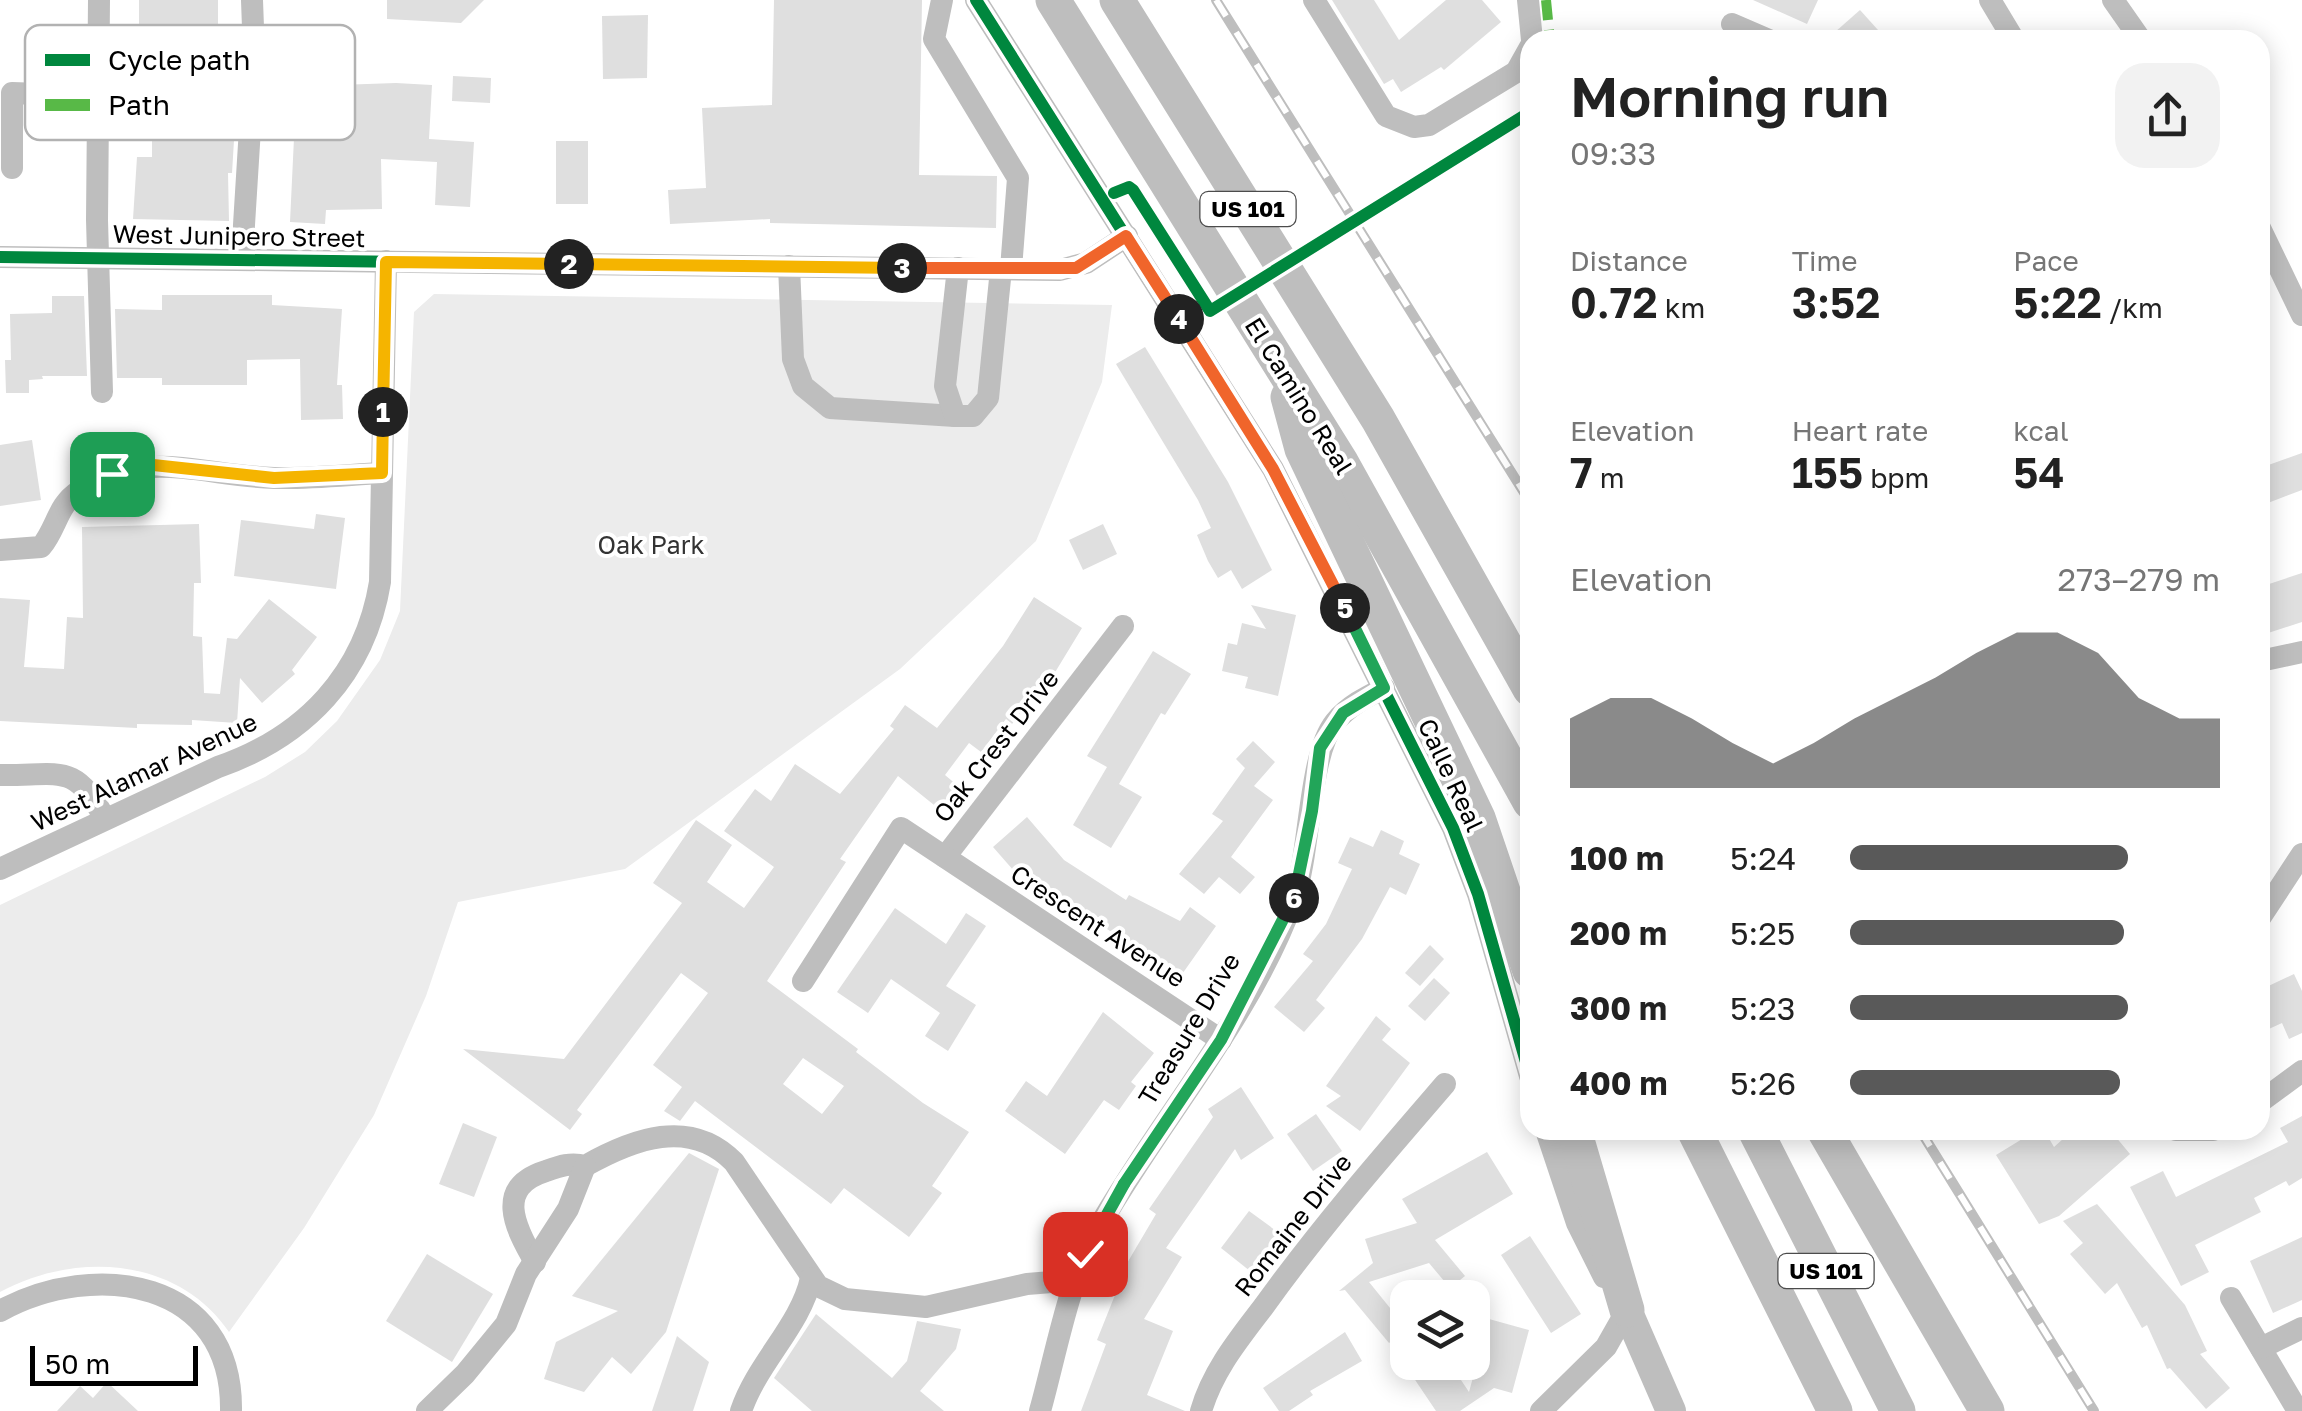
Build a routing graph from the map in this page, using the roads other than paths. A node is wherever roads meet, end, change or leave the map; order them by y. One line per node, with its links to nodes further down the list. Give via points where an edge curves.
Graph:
1 (99, 0): 12 (street)
2 (252, 0): 13 (street)
3 (942, 0): 31 (street, via 934,39 1018,178)
4 (976, 0): 23 (street, Calle Real)
5 (1053, 0): 33 (highway, El Camino Real / US 101)
6 (1118, 0): 36 (highway, US 101)
7 (1314, 0): 18 (street, via 1386,116 1414,127 1429,125)
8 (1528, 0): 14 (street)
9 (1990, 0): 16 (street)
10 (2113, 0): 17 (street)
11 (1732, 24): 15 (street)
12 (99, 25)
13 (253, 25)
14 (1530, 30)
15 (1746, 30)
16 (2008, 30)
17 (2134, 30)
18 (1520, 65)
19 (25, 94): 22 (street, via 12,94)
20 (98, 140): 25 (street)
21 (251, 140): 27 (street)
22 (12, 168)
23 (1126, 236): 31 (street, West Junipero Street, via 1076,268); 44 (street, Calle Real, via 1273,469)
24 (2270, 249): 32 (street)
25 (98, 256): 26 (street, West Junipero Street); 27 (street, West Junipero Street); 34 (street)
26 (0, 257)
27 (242, 257): 28 (street, West Junipero Street)
28 (386, 262): 29 (street, West Junipero Street); 37 (street, West Alamar Avenue)
29 (789, 266): 30 (street, West Junipero Street); 35 (street, via 793,358 803,386 830,408)
30 (958, 268): 31 (street, West Junipero Street); 35 (street, via 945,386)
31 (1006, 269): 35 (street, via 988,398 973,416)
32 (2302, 315)
33 (1278, 362): 46 (highway, El Camino Real / US 101, via 1388,541); 52 (highway, via 1302,449 1478,818)
34 (102, 392)
35 (955, 416)
36 (1378, 418): 40 (highway); 43 (highway, US 101)
37 (382, 473): 38 (street, via 274,478 144,464 79,490 60,507 41,547); 47 (street, West Alamar Avenue, via 374,617 333,692 284,737 254,754)
38 (0, 550)
39 (1123, 626): 49 (street, Oak Crest Drive)
40 (1520, 640)
41 (2302, 652): 42 (street)
42 (2270, 659)
43 (1520, 671)
44 (1384, 688): 54 (street, Treasure Drive, via 1354,704 1326,735 1294,897); 55 (street, Calle Real, via 1453,828)
45 (0, 775): 47 (street, via 75,778)
46 (1520, 784)
47 (105, 819): 50 (street, West Alamar Avenue)
48 (2302, 854): 51 (street)
49 (944, 858): 53 (street, Oak Crest Drive, via 900,828); 54 (street, Crescent Avenue)
50 (0, 868)
51 (2270, 903)
52 (1520, 942)
53 (803, 981)
54 (1221, 1040): 67 (street, Treasure Drive, via 1140,1159)
55 (1520, 1042)
56 (2302, 1072): 58 (street)
57 (1445, 1084): 77 (street, Romaine Drive, via 1286,1275 1220,1366)
58 (2270, 1095)
59 (1549, 1140): 69 (street, via 1577,1224)
60 (1577, 1140): 69 (highway)
61 (1699, 1140): 80 (highway, US 101)
62 (1760, 1140): 81 (highway, US 101)
63 (1830, 1140): 82 (highway)
64 (585, 1166): 65 (street, via 568,1209); 65 (street, via 572,1162 544,1171 516,1190 512,1208); 66 (street, via 623,1146 680,1133 708,1142 734,1162)
65 (534, 1262): 74 (street, via 506,1324)
66 (811, 1278): 67 (street, via 845,1299 926,1307); 75 (street, via 806,1302 750,1385)
67 (1076, 1280): 76 (street, Treasure Drive)
68 (2232, 1298): 72 (street)
69 (1627, 1310): 78 (street, via 1606,1347); 79 (main road)
70 (0, 1311): 73 (street, via 69,1286 126,1286 168,1296 215,1340)
71 (2302, 1328): 72 (street)
72 (2261, 1348): 83 (street)
73 (230, 1411)
74 (427, 1411)
75 (741, 1411)
76 (1040, 1411)
77 (1201, 1411)
78 (1541, 1411)
79 (1671, 1411)
80 (1835, 1411)
81 (1898, 1411)
82 (1987, 1411)
83 (2298, 1411)

